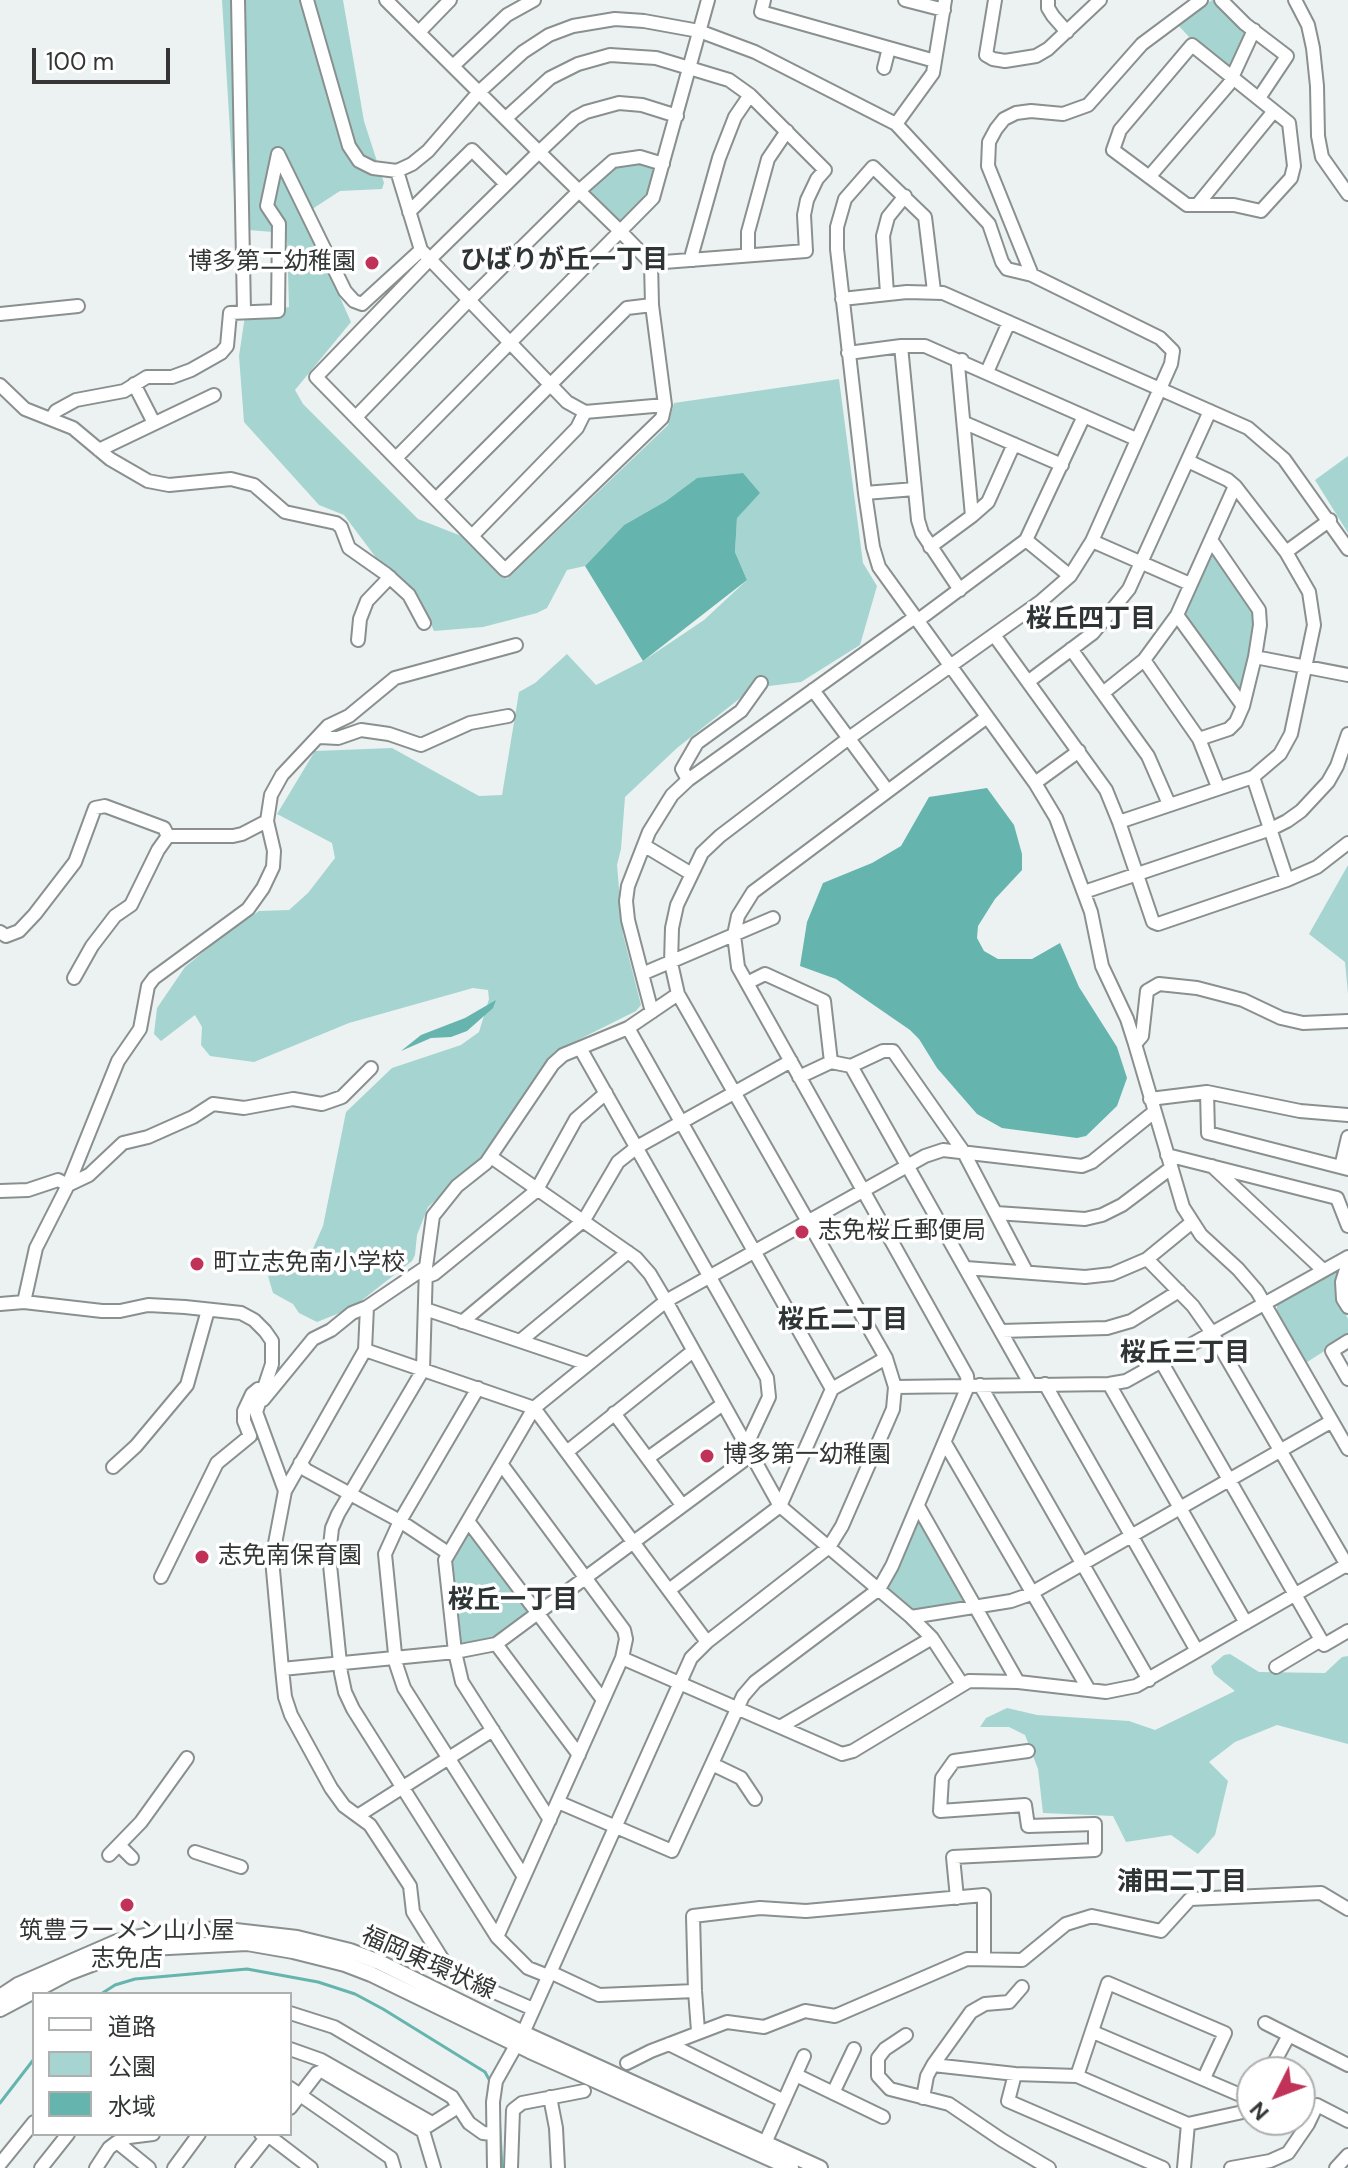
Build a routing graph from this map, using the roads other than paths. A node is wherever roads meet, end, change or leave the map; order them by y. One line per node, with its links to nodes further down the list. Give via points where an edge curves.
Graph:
1 (238, 0): 56 (street)
2 (307, 0): 36 (street, via 349,146 359,161)
3 (386, 0): 18 (street)
4 (450, 0): 18 (street)
5 (534, 0): 22 (street, via 507,15)
6 (708, 0): 17 (street)
7 (764, 0): 20 (street, via 761,12)
8 (905, 0): 15 (street)
9 (995, 0): 19 (street, via 986,55 993,59 1036,56)
10 (1048, 0): 19 (street, via 1048,8)
11 (1100, 0): 19 (street)
12 (1201, 0): 49 (street, via 1142,44 1088,105 1063,114 1016,113 996,129 989,142 988,166)
13 (1221, 0): 16 (street)
14 (1295, 0): 40 (street, via 1313,48 1322,157)
15 (944, 5): 21 (street)
16 (1254, 30): 25 (street); 28 (street, via 1287,56)
17 (699, 31): 23 (street); 26 (street, via 615,19 573,26 523,52); 32 (street, via 755,52)
18 (419, 32): 22 (street)
19 (1067, 32)
20 (889, 48): 21 (street); 24 (street)
21 (935, 61): 32 (street, via 933,73)
22 (453, 66): 26 (street)
23 (691, 68): 27 (street, via 729,80); 30 (street); 31 (street, via 656,58 610,55 550,78)
24 (884, 68)
25 (1232, 77): 28 (street); 37 (street); 37 (street, via 1192,45 1129,118 1113,150)
26 (479, 92): 31 (street); 36 (street, via 428,151)
27 (750, 95): 33 (street); 47 (street, via 719,158)
28 (1259, 98): 29 (street)
29 (1274, 111): 42 (street); 42 (street, via 1289,123 1291,178 1261,211)
30 (677, 116): 34 (street, via 642,105 602,106 575,118); 35 (street)
31 (506, 118): 34 (street)
32 (896, 124): 49 (street, via 989,224 1007,269)
33 (787, 131): 46 (street, via 768,159 748,232); 46 (street, via 825,170 807,200 806,251)
34 (539, 152): 38 (street); 39 (street)
35 (663, 164): 39 (street, via 640,157 613,161); 44 (street, via 653,198)
36 (397, 171): 43 (street)
37 (1149, 177): 42 (street, via 1187,205)
38 (506, 184): 43 (street, via 472,150); 45 (street)
39 (579, 191): 44 (street); 53 (street)
40 (1348, 194)
41 (905, 196): 50 (street, via 925,217); 51 (street, via 888,217 883,236); 52 (street, via 873,167 845,199 837,227)
42 (1198, 204)
43 (409, 212): 45 (street)
44 (620, 231): 48 (street); 59 (street)
45 (425, 255): 53 (street); 56 (street, via 362,304 354,301 278,154 267,206 279,224 278,311); 73 (street, via 316,377)
46 (748, 255): 47 (street)
47 (693, 260): 48 (street)
48 (651, 263): 54 (street)
49 (1032, 275): 67 (street, via 1160,338 1173,351)
50 (934, 291): 51 (street); 58 (street)
51 (887, 293): 52 (street)
52 (842, 299): 61 (street)
53 (469, 300): 59 (street); 73 (street)
54 (652, 305): 65 (street, via 627,308); 69 (street)
55 (78, 306): 57 (street)
56 (244, 311): 64 (street, via 230,313 227,346 221,353 172,377 147,377)
57 (0, 314)
58 (1009, 322): 63 (street); 67 (street)
59 (509, 342): 65 (street); 80 (street)
60 (901, 346): 61 (street); 62 (street, via 925,346); 84 (street)
61 (848, 353): 85 (street)
62 (962, 360): 63 (street); 76 (street, via 958,365)
63 (987, 372): 72 (street)
64 (134, 384): 74 (street, via 117,393 76,400); 75 (street)
65 (550, 384): 71 (street); 86 (street)
66 (0, 385): 74 (street, via 25,409)
67 (1158, 389): 70 (street); 77 (street)
68 (214, 395): 75 (street)
69 (665, 405): 71 (street); 89 (street, via 662,418 505,570)
70 (1210, 411): 81 (street); 88 (street, via 1269,443)
71 (585, 412): 89 (street, via 577,428)
72 (1084, 416): 77 (street); 82 (street)
73 (356, 417): 80 (street)
74 (51, 419): 79 (street, via 73,428)
75 (154, 423): 79 (street)
76 (965, 423): 78 (street); 87 (street)
77 (1136, 439): 92 (street)
78 (1014, 444): 82 (street); 87 (street, via 988,502)
79 (99, 450): 98 (street, via 148,481 169,485 231,479 254,485 285,512 336,523 349,548)
80 (396, 458): 86 (street)
81 (1188, 461): 83 (street); 96 (street)
82 (1062, 465): 90 (street)
83 (1235, 486): 91 (street); 95 (street)
84 (915, 489): 85 (street); 93 (street, via 918,520)
85 (865, 493): 102 (street, via 879,567)
86 (436, 499): 89 (street)
87 (972, 516): 93 (street)
88 (1330, 520): 94 (street); 95 (street)
89 (472, 536)
90 (1026, 540): 97 (street); 100 (street)
91 (1211, 540): 99 (street); 108 (street, via 1259,610)
92 (1092, 541): 96 (street); 97 (street)
93 (930, 547): 100 (street)
94 (1348, 549)
95 (1286, 552): 111 (street, via 1313,607)
96 (1142, 563): 99 (street); 107 (street, via 1114,611)
97 (1070, 576): 104 (street)
98 (390, 577): 103 (street, via 409,595); 105 (street, via 367,601)
99 (1190, 584): 101 (street)
100 (960, 590): 102 (street)
101 (1177, 615): 109 (street); 117 (street)
102 (916, 619): 110 (street); 115 (street)
103 (424, 623)
104 (994, 635): 110 (street); 113 (street)
105 (358, 640)
106 (516, 645): 120 (street, via 395,678)
107 (1071, 649): 113 (street); 116 (street)
108 (1255, 657): 111 (street); 117 (street)
109 (1144, 660): 116 (street); 122 (street)
110 (950, 667): 119 (street); 121 (street)
111 (1305, 667): 112 (street); 125 (street, via 1291,734 1280,754)
112 (1348, 675)
113 (1029, 681): 124 (street)
114 (761, 683): 126 (street, via 741,711 697,743 682,769)
115 (813, 690): 121 (street); 126 (street)
116 (1103, 693): 130 (street, via 1148,756)
117 (1243, 706): 122 (street, via 1229,729)
118 (508, 716): 120 (street, via 470,723 421,745 361,730 338,738)
119 (987, 717): 127 (street); 129 (street)
120 (320, 737): 131 (street, via 282,775 271,795)
121 (849, 738): 129 (street); 137 (street, via 720,836)
122 (1199, 739): 128 (street)
123 (1347, 743): 133 (street, via 1315,798)
124 (1079, 751): 127 (street); 132 (street, via 1106,790)
125 (1253, 777): 128 (street); 133 (street)
126 (688, 780): 136 (street, via 672,795)
127 (1035, 783): 140 (street, via 1065,835)
128 (1218, 787): 130 (street)
129 (887, 790): 143 (street, via 753,892 738,916)
130 (1169, 804): 132 (street)
131 (267, 821): 134 (street, via 233,836); 174 (street, via 274,851 263,888 248,909 148,986 140,1029 118,1061)
132 (1119, 822): 138 (street)
133 (1271, 829): 138 (street); 139 (street)
134 (168, 836): 142 (street, via 164,828 105,806 95,808 75,862 43,904 19,931 6,936); 146 (street, via 131,905 115,916)
135 (1348, 843): 139 (street, via 1317,867)
136 (645, 846): 137 (street); 145 (street, via 626,901)
137 (690, 873): 144 (street, via 674,916)
138 (1136, 873): 139 (street, via 1158,924); 140 (street)
139 (1287, 880)
140 (1084, 892): 152 (street, via 1102,966)
141 (773, 918): 143 (street)
142 (0, 932)
143 (734, 935): 144 (street); 147 (street, via 738,967)
144 (671, 963): 145 (street); 148 (street)
145 (642, 974): 149 (street)
146 (74, 978)
147 (747, 983): 154 (street); 155 (street, via 765,974 824,1001)
148 (678, 994): 149 (street); 161 (street)
149 (652, 1012): 151 (street)
150 (1348, 1021): 152 (street, via 1303,1023 1228,996 1159,984 1147,991 1142,1036)
151 (628, 1028): 153 (street); 164 (street)
152 (1135, 1044): 162 (street)
153 (580, 1048): 160 (street); 169 (street, via 553,1064)
154 (791, 1061): 158 (street); 161 (street)
155 (831, 1062): 156 (street); 158 (street)
156 (851, 1066): 167 (street, via 893,1051); 170 (street)
157 (371, 1068): 174 (street, via 342,1097 322,1104 293,1099 244,1108 213,1104 148,1137 123,1143 89,1175)
158 (799, 1077): 177 (street)
159 (1207, 1092): 162 (street); 163 (street); 173 (street, via 1208,1133)
160 (606, 1093): 166 (street); 175 (street, via 576,1119)
161 (734, 1093): 164 (street); 181 (street)
162 (1152, 1106): 167 (street, via 1082,1166); 168 (street)
163 (1348, 1115)
164 (683, 1122): 166 (street); 184 (street)
165 (1348, 1137): 173 (street)
166 (637, 1147): 180 (street, via 618,1162); 192 (street)
167 (963, 1151): 170 (street, via 943,1150); 179 (street)
168 (1167, 1155): 171 (street); 172 (street)
169 (491, 1157): 175 (street); 191 (street, via 433,1216)
170 (909, 1165): 177 (street); 188 (street)
171 (1211, 1165): 178 (street); 189 (street)
172 (1171, 1168): 179 (street, via 1102,1215 1085,1219); 182 (street)
173 (1344, 1168)
174 (68, 1185): 176 (street, via 58,1180 28,1190); 195 (street, via 36,1248)
175 (538, 1189): 180 (street); 191 (street, via 434,1274)
176 (0, 1191)
177 (863, 1191): 181 (street); 216 (street)
178 (1344, 1201): 183 (street)
179 (996, 1213): 190 (street)
180 (584, 1220): 185 (street); 202 (street)
181 (807, 1222): 184 (street); 209 (street)
182 (1191, 1223): 186 (street); 196 (street, via 1247,1278)
183 (1348, 1226)
184 (755, 1251): 192 (street); 219 (street)
185 (628, 1252): 194 (street); 205 (street)
186 (1147, 1259): 190 (street, via 1112,1274 1085,1277); 193 (street)
187 (1348, 1260): 189 (street); 199 (street, via 1342,1282)
188 (966, 1268): 190 (street); 203 (street)
189 (1323, 1270): 196 (street)
190 (1026, 1271)
191 (426, 1272): 198 (street); 200 (street)
192 (711, 1276): 194 (street); 228 (street, via 767,1378 769,1397)
193 (1179, 1291): 203 (street, via 1131,1321 1107,1328); 204 (street)
194 (666, 1301): 208 (street); 211 (street)
195 (24, 1302): 197 (street); 201 (street, via 102,1311 148,1305)
196 (1264, 1303): 204 (street); 225 (street)
197 (0, 1304)
198 (367, 1307): 207 (street); 222 (street, via 313,1339)
199 (1348, 1307)
200 (425, 1309): 202 (street); 212 (street)
201 (208, 1310): 220 (street, via 241,1313 265,1331 274,1351); 234 (street, via 187,1385)
202 (462, 1322): 205 (street)
203 (1001, 1331): 214 (street)
204 (1212, 1333): 210 (street); 229 (street)
205 (520, 1341): 211 (street)
206 (1348, 1341): 213 (street, via 1332,1351)
207 (365, 1350): 212 (street); 232 (street)
208 (693, 1351): 221 (street); 224 (street)
209 (886, 1358): 217 (street); 219 (street)
210 (1162, 1363): 215 (street, via 1133,1379); 235 (street)
211 (588, 1364): 223 (street)
212 (423, 1370): 218 (street); 237 (street)
213 (1348, 1379)
214 (1038, 1384): 215 (street); 216 (street); 244 (street)
215 (1109, 1384): 241 (street)
216 (974, 1386): 217 (street); 226 (street); 248 (street)
217 (895, 1387): 246 (street, via 893,1409)
218 (478, 1388): 223 (street); 242 (street)
219 (832, 1389): 239 (street)
220 (263, 1390): 222 (street); 250 (street, via 252,1394 244,1411 250,1436 217,1463)
221 (723, 1404): 228 (street); 231 (street)
222 (259, 1406): 236 (street, via 256,1412)
223 (534, 1408): 230 (street); 233 (street)
224 (614, 1413): 230 (street); 231 (street)
225 (1332, 1421): 227 (street); 229 (street)
226 (945, 1443): 240 (street); 254 (street)
227 (1348, 1449)
228 (749, 1450): 238 (street); 239 (street)
229 (1280, 1450): 235 (street); 249 (street)
230 (568, 1451): 245 (street)
231 (648, 1458): 238 (street)
232 (300, 1463): 236 (street); 237 (street)
233 (502, 1465): 243 (street); 251 (street)
234 (113, 1467)
235 (1229, 1480): 241 (street); 255 (street)
236 (285, 1491): 271 (street, via 272,1559)
237 (349, 1493): 242 (street); 269 (street, via 332,1528 329,1555)
238 (682, 1505): 245 (street)
239 (780, 1506): 246 (street); 253 (street)
240 (918, 1506): 252 (street); 256 (street)
241 (1180, 1508): 244 (street); 259 (street)
242 (400, 1521): 247 (street); 267 (street, via 385,1554)
243 (468, 1521): 247 (street); 257 (street)
244 (1131, 1536): 248 (street); 265 (street)
245 (634, 1542): 251 (street); 253 (street)
246 (829, 1547): 252 (street); 263 (street)
247 (448, 1553): 266 (street)
248 (1083, 1564): 254 (street); 272 (street)
249 (1348, 1565): 255 (street)
250 (161, 1577)
251 (585, 1577): 257 (street); 268 (street, via 624,1630)
252 (879, 1589): 258 (street); 278 (street, via 755,1682)
253 (669, 1590): 263 (street)
254 (1032, 1593): 256 (street); 276 (street)
255 (1295, 1594): 259 (street); 262 (street)
256 (976, 1606): 258 (street); 273 (street)
257 (538, 1613): 264 (street); 277 (street)
258 (911, 1617): 261 (street)
259 (1246, 1623): 265 (street)
260 (1348, 1631): 262 (street, via 1324,1645)
261 (932, 1638): 275 (street); 279 (street)
262 (1321, 1640): 270 (street)
263 (707, 1642): 274 (street, via 691,1658)
264 (496, 1644): 266 (street); 282 (street)
265 (1197, 1651): 272 (street)
266 (455, 1652): 267 (street); 280 (street, via 462,1682)
267 (396, 1657): 269 (street); 284 (street, via 404,1688)
268 (622, 1658): 274 (street); 277 (street)
269 (339, 1664): 271 (street); 286 (street, via 353,1709)
270 (1276, 1667)
271 (282, 1669): 289 (street, via 285,1697 298,1731 344,1806)
272 (1149, 1680): 276 (street, via 1118,1691)
273 (1018, 1682): 275 (street); 276 (street)
274 (679, 1683): 278 (street); 291 (street)
275 (962, 1684): 279 (street, via 842,1754)
276 (1089, 1690)
277 (603, 1700): 282 (street)
278 (736, 1708): 279 (street); 285 (street)
279 (780, 1727)
280 (493, 1730): 284 (street); 290 (street)
281 (1028, 1751): 298 (street, via 954,1761 942,1778 940,1811 1025,1805 1028,1826 1095,1824 1095,1850 953,1857)
282 (579, 1755): 288 (street)
283 (187, 1758): 292 (street)
284 (448, 1758): 286 (street); 297 (street)
285 (712, 1764): 287 (street, via 741,1778); 291 (street, via 672,1851)
286 (403, 1786): 289 (street); 300 (street)
287 (755, 1799)
288 (558, 1802): 290 (street); 291 (street)
289 (359, 1815): 309 (street, via 377,1833 410,1886 413,1912 449,1970)
290 (550, 1820): 297 (street)
291 (616, 1828): 302 (street)
292 (120, 1846): 294 (street); 295 (street)
293 (195, 1852): 296 (street)
294 (109, 1855)
295 (132, 1858)
296 (241, 1867)
297 (524, 1877): 300 (street)
298 (957, 1898): 301 (street, via 984,1895); 304 (street, via 693,1916)
299 (1348, 1909): 301 (street, via 1321,1893 1190,1899 1161,1931 1092,1916 1051,1933 1027,1958)
300 (497, 1937): 302 (street, via 528,1968)
301 (984, 1959): 312 (street, via 967,1959 835,2016 805,2011 764,2027 727,2022)
302 (549, 1974): 304 (street, via 599,1995); 309 (street)
303 (1022, 1987): 323 (street, via 1009,2002 985,2004 971,2012)
304 (695, 1991): 312 (street)
305 (32, 1992): 316 (main road, 福岡東環状線, via 118,1954 182,1944 247,1943 345,1964)
306 (32, 1992): 308 (main road, 福岡東環状線)
307 (0, 1997): 316 (main road, 福岡東環状線, via 117,1942 218,1929 270,1933 350,1951 393,1968)
308 (0, 2009)
309 (533, 2009): 316 (street)
310 (292, 2014): 337 (street, via 334,2027 452,2097)
311 (1265, 2023): 315 (street)
312 (698, 2031): 317 (street)
313 (1093, 2032): 327 (street); 328 (street); 328 (street, via 1108,1983 1225,2033)
314 (906, 2035): 334 (street, via 878,2058 878,2076 890,2089)
315 (1289, 2035): 321 (street); 324 (street)
316 (520, 2038): 344 (street, via 493,2091); 352 (main road, 福岡東環状線); 366 (main road, 福岡東環状線)
317 (669, 2044): 322 (street); 335 (street)
318 (854, 2049): 331 (street)
319 (292, 2050): 343 (street, via 321,2060)
320 (804, 2056): 326 (street)
321 (1278, 2056)
322 (627, 2063)
323 (933, 2065): 325 (street); 334 (street)
324 (1348, 2065)
325 (1015, 2074): 327 (street); 369 (street, via 1008,2101)
326 (796, 2075): 331 (street); 335 (street)
327 (1077, 2076): 342 (street)
328 (1204, 2078): 332 (street)
329 (296, 2091): 343 (street, via 322,2071); 361 (street, via 391,2158)
330 (584, 2091): 333 (street)
331 (833, 2093): 339 (street)
332 (1236, 2093)
333 (550, 2097): 364 (street, via 513,2110); 365 (street)
334 (923, 2098): 368 (street, via 949,2104)
335 (784, 2101): 352 (street)
336 (1316, 2106): 340 (street)
337 (458, 2107): 343 (street); 344 (street, via 483,2133)
338 (1236, 2114): 342 (street)
339 (883, 2117)
340 (1348, 2121)
341 (32, 2124): 354 (street)
342 (1188, 2124): 370 (street)
343 (428, 2127): 362 (street)
344 (493, 2128): 363 (street)
345 (66, 2136): 355 (street)
346 (137, 2136): 351 (street)
347 (198, 2136): 358 (street)
348 (265, 2136): 359 (street)
349 (268, 2136): 360 (street)
350 (1296, 2136): 371 (street, via 1288,2153)
351 (117, 2142): 356 (street); 357 (street)
352 (765, 2143): 367 (main road, 福岡東環状線)
353 (1348, 2155): 372 (street)
354 (0, 2164)
355 (41, 2168)
356 (96, 2168)
357 (149, 2168)
358 (174, 2168)
359 (242, 2168)
360 (311, 2168)
361 (394, 2168)
362 (434, 2168)
363 (494, 2168)
364 (511, 2168)
365 (558, 2168)
366 (791, 2168)
367 (820, 2168)
368 (1049, 2168)
369 (1163, 2168)
370 (1184, 2168)
371 (1231, 2168)
372 (1336, 2168)

